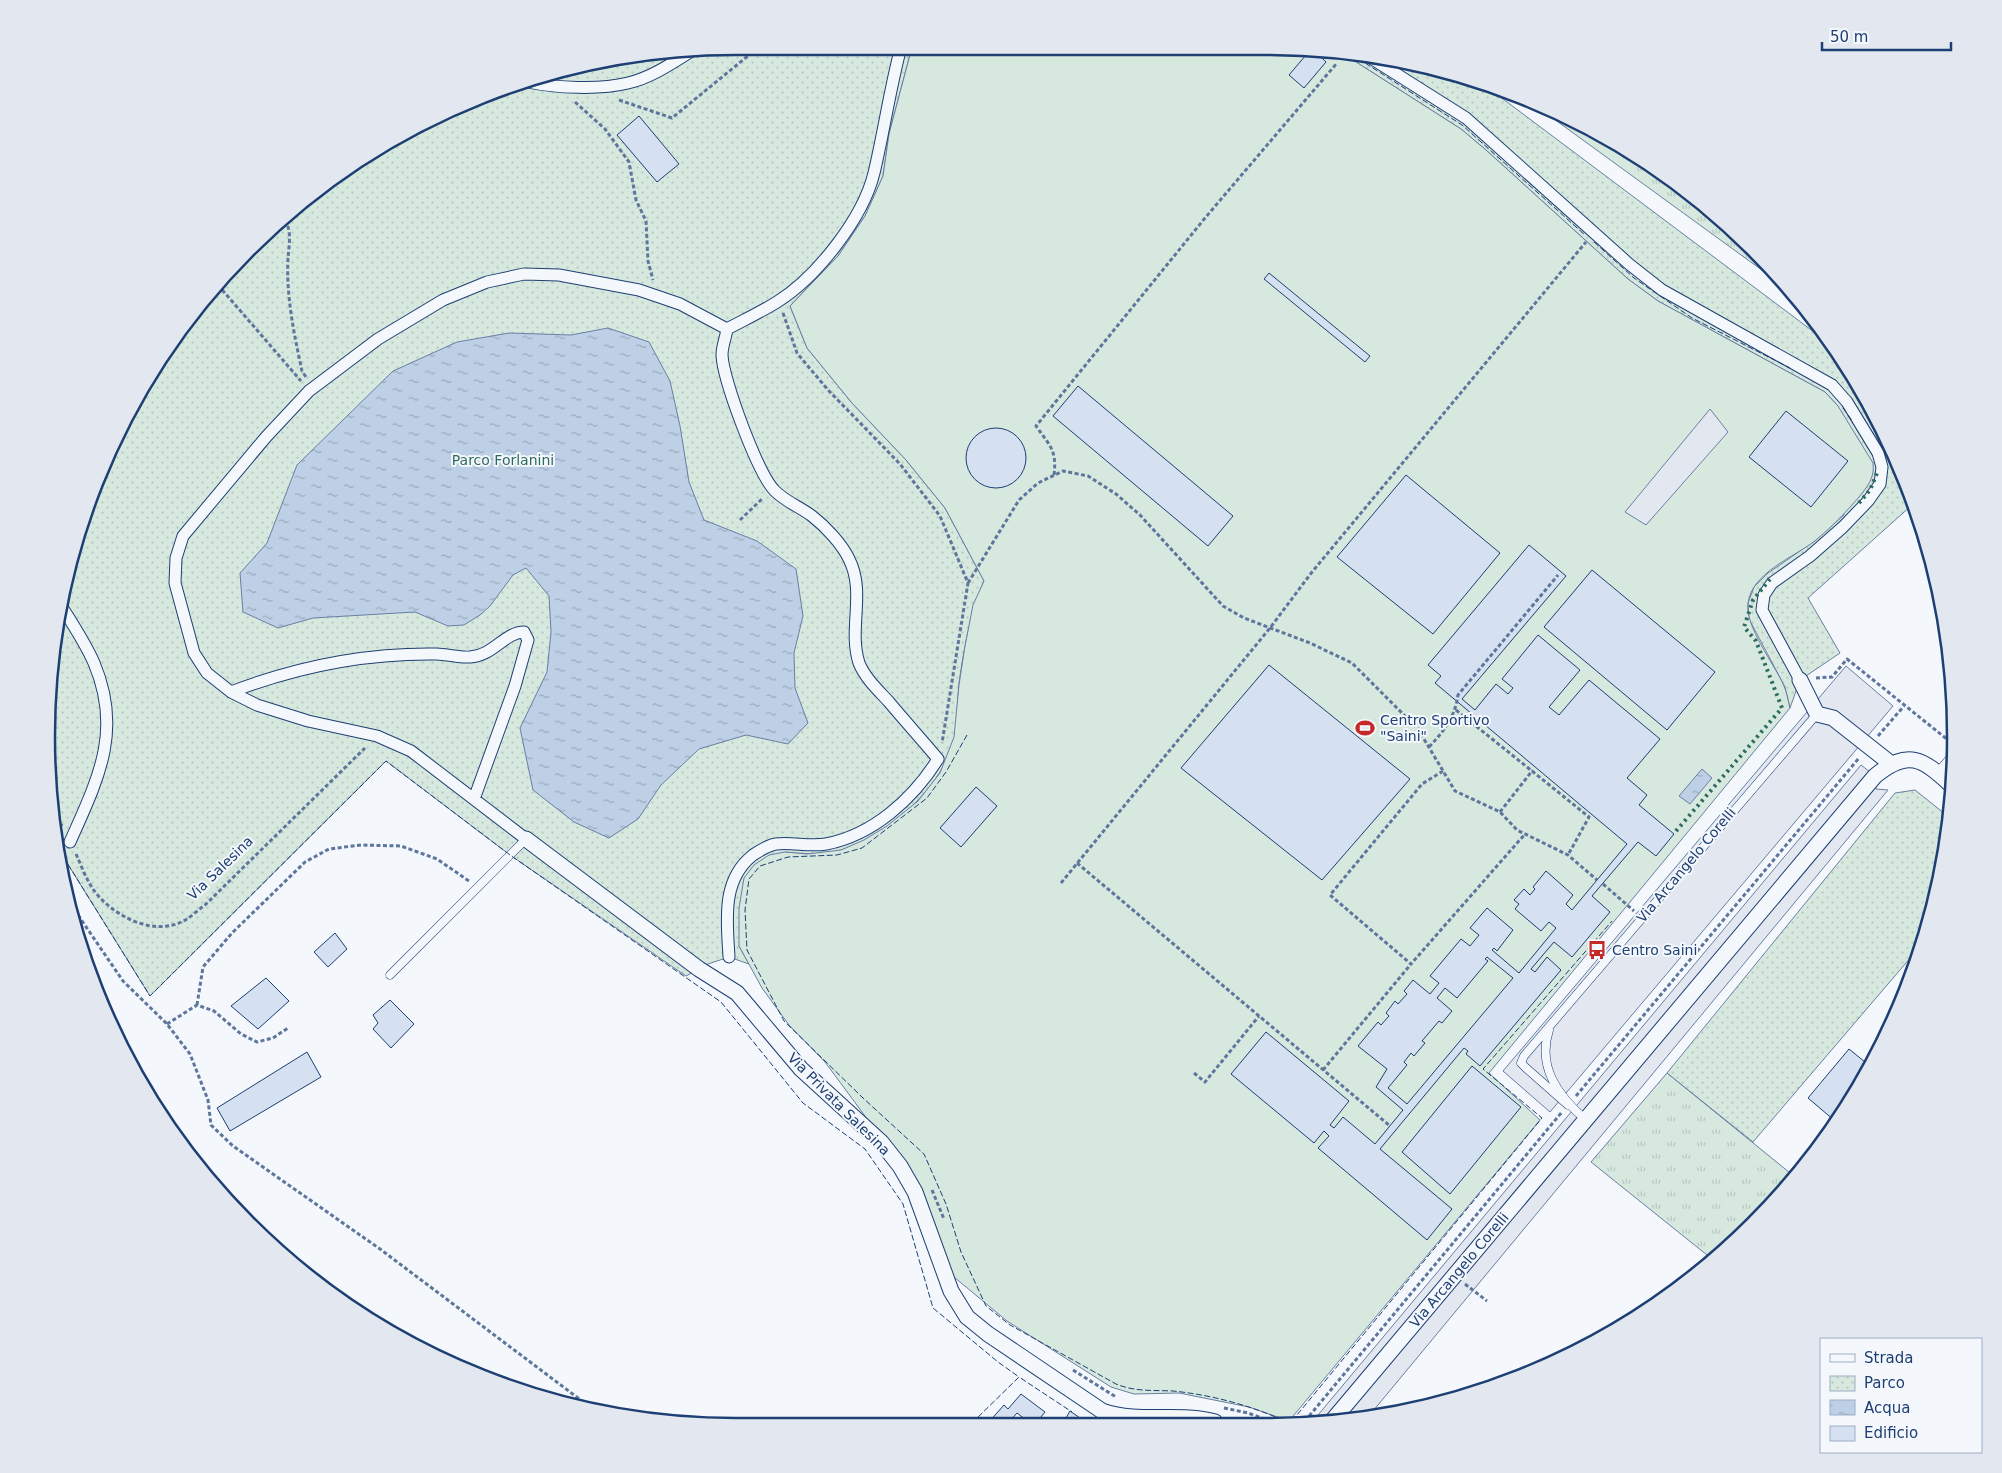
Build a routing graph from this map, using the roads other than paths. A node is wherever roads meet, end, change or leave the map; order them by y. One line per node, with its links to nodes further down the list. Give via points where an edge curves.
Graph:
1 (899, 55): 5 (street, via 873,174 856,215 806,278 779,301)
2 (682, 57): 4 (street, via 628,83 582,87)
3 (1383, 66): 7 (street, via 1466,118 1662,290 1832,385 1847,402 1878,453 1882,467 1880,484 1843,527 1772,583 1764,595 1762,610)
4 (542, 83)
5 (727, 329): 8 (street, via 680,304 639,290 558,275 524,274 487,282 443,300 378,339 312,389 266,437 183,536 176,558 175,583 194,653 206,673); 17 (street, via 722,354 727,384 764,475 773,490 812,516 848,557 856,574 855,644 859,664 870,682 938,760 892,812 873,825 824,844 774,844 742,864 732,880 727,915)
6 (66, 613): 16 (street, via 94,662 108,706 107,740 96,783)
7 (1800, 680): 9 (street)
8 (231, 692): 14 (street, via 282,713 377,736 411,751); 14 (street, via 288,672 369,657 437,654 470,657 486,654 515,632 524,632 528,640 515,686)
9 (1817, 714): 11 (street, via 1834,718); 19 (lane, Via Arcangelo Corelli)
10 (1946, 762): 12 (lane)
11 (1890, 764): 12 (street, via 1917,760); 21 (street, Via Arcangelo Corelli, via 1875,776)
12 (1938, 772): 13 (street)
13 (1946, 780)
14 (474, 799): 15 (street, Via Privata Salesina)
15 (526, 839): 17 (street, Via Privata Salesina, via 699,968); 18 (lane)
16 (70, 842)
17 (726, 968): 24 (street, Via Privata Salesina, via 737,993 801,1069 880,1142 900,1166 915,1192 951,1291 967,1318 1102,1411)
18 (390, 975)
19 (1550, 1026): 20 (lane, via 1545,1044 1547,1067); 20 (lane, Via Arcangelo Corelli, via 1524,1056 1522,1063)
20 (1568, 1105): 21 (lane)
21 (1586, 1120): 22 (street, Via Arcangelo Corelli)
22 (1338, 1414)
23 (1217, 1415): 25 (street, Via Privata Salesina)
24 (1128, 1418)
25 (1200, 1418)

